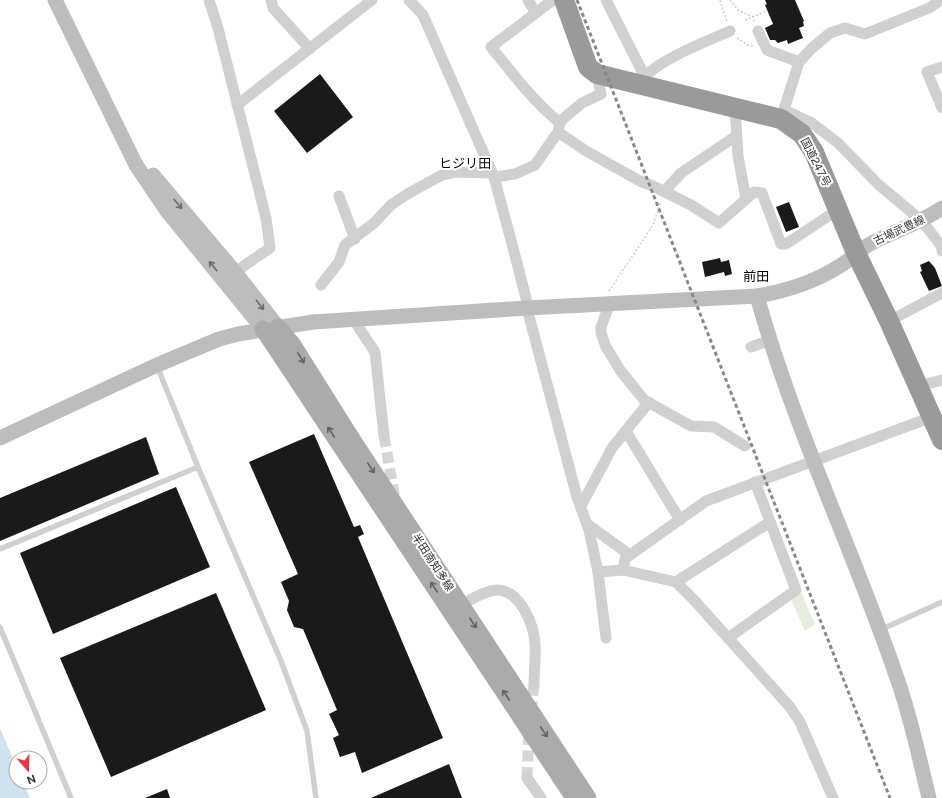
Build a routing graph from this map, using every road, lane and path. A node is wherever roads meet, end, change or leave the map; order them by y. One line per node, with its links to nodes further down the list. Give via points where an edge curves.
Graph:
1 (55, 0): 40 (street, via 106,104 141,161)
2 (209, 0): 23 (street)
3 (271, 0): 18 (street, via 272,8)
4 (372, 0): 18 (street)
5 (409, 0): 29 (street, via 423,15)
6 (528, 0): 13 (street)
7 (553, 0): 13 (street)
8 (564, 0): 21 (highway, via 588,67)
9 (606, 0): 22 (street)
10 (730, 0): 14 (path, via 738,10)
11 (941, 0): 19 (street, via 929,8 865,34 845,28 830,33)
12 (767, 11): 14 (path)
13 (536, 13): 27 (street, via 491,47)
14 (753, 17): 15 (path); 17 (path)
15 (745, 20)
16 (730, 31): 22 (street, via 658,67)
17 (758, 31): 19 (street, via 767,50)
18 (310, 49): 23 (street)
19 (799, 62): 26 (street)
20 (942, 67): 25 (street, via 927,72)
21 (597, 74): 22 (highway, 国道247号); 27 (street, via 601,94 575,107)
22 (643, 81): 24 (highway, 国道247号)
23 (237, 105): 40 (street, via 266,218 270,248)
24 (735, 107): 26 (highway, 国道247号); 28 (street)
25 (942, 108)
26 (783, 114): 34 (highway, 国道247号, via 802,134 814,152); 35 (street, via 812,123 838,143 879,185)
27 (559, 127): 29 (street, via 535,165 515,174); 30 (street, via 586,151)
28 (736, 136): 30 (street, via 681,172); 32 (street)
29 (493, 175): 36 (street, via 456,172 442,175 392,205); 45 (street)
30 (664, 192): 32 (street, via 691,205 719,224); 44 (path, via 653,226)
31 (339, 196): 36 (street)
32 (746, 199): 34 (street, via 754,192 762,193 782,244 786,244)
33 (942, 208): 35 (street, 古場武豊線)
34 (839, 209): 39 (highway, 国道247号)
35 (922, 221): 37 (street); 39 (street, 古場武豊線)
36 (355, 239): 41 (street, via 345,245 339,262)
37 (942, 247): 38 (street)
38 (942, 251)
39 (856, 252): 43 (street, 古場武豊線, via 839,267 817,278 788,290); 47 (highway, 国道247号)
40 (230, 276): 48 (street)
41 (321, 285)
42 (942, 293): 47 (street)
43 (757, 296): 44 (street, 古場武豊線); 49 (street)
44 (608, 299): 45 (street, 古場武豊線); 54 (street, via 601,327 606,347 620,370 644,400)
45 (527, 308): 46 (street, 古場武豊線); 64 (street)
46 (352, 319): 48 (street, 古場武豊線); 57 (street, via 375,352)
47 (889, 320): 53 (highway, 国道247号)
48 (270, 328): 51 (street, 古場武豊線, via 220,339); 84 (main road, 半田南知多線, one-way to 48); 85 (main road, 半田南知多線, one-way to 85, via 293,345)
49 (771, 340): 50 (street); 61 (street)
50 (751, 347)
51 (157, 365): 58 (street, 古場武豊線); 62 (lane)
52 (942, 380): 53 (street)
53 (918, 386): 55 (highway, 国道247号)
54 (649, 402): 56 (street); 60 (street, via 691,426 714,426)
55 (932, 417): 59 (highway, 国道247号); 61 (street)
56 (626, 431): 64 (street, via 612,448); 65 (street)
57 (384, 436)
58 (0, 438)
59 (942, 440)
60 (745, 446)
61 (813, 461): 63 (street); 76 (street)
62 (198, 467): 68 (lane); 82 (lane, via 281,661 307,731)
63 (755, 482): 65 (street, via 706,501); 66 (street)
64 (581, 506): 67 (street)
65 (680, 520): 69 (street)
66 (770, 522): 72 (street); 78 (street, via 796,590)
67 (587, 524): 69 (street); 71 (street)
68 (0, 549)
69 (630, 555): 70 (street, via 625,559)
70 (623, 570): 71 (street); 72 (street)
71 (598, 572): 77 (street)
72 (676, 582): 78 (street)
73 (470, 600): 79 (street, via 495,590 509,594 517,600 533,634)
74 (942, 602): 76 (lane)
75 (0, 627): 81 (lane)
76 (879, 630): 87 (street, via 900,688)
77 (606, 638)
78 (728, 638): 86 (street, via 790,707 800,722)
79 (534, 685)
80 (527, 778): 83 (street)
81 (71, 798)
82 (316, 798)
83 (541, 798)
84 (574, 798)
85 (588, 798)
86 (832, 798)
87 (929, 798)

